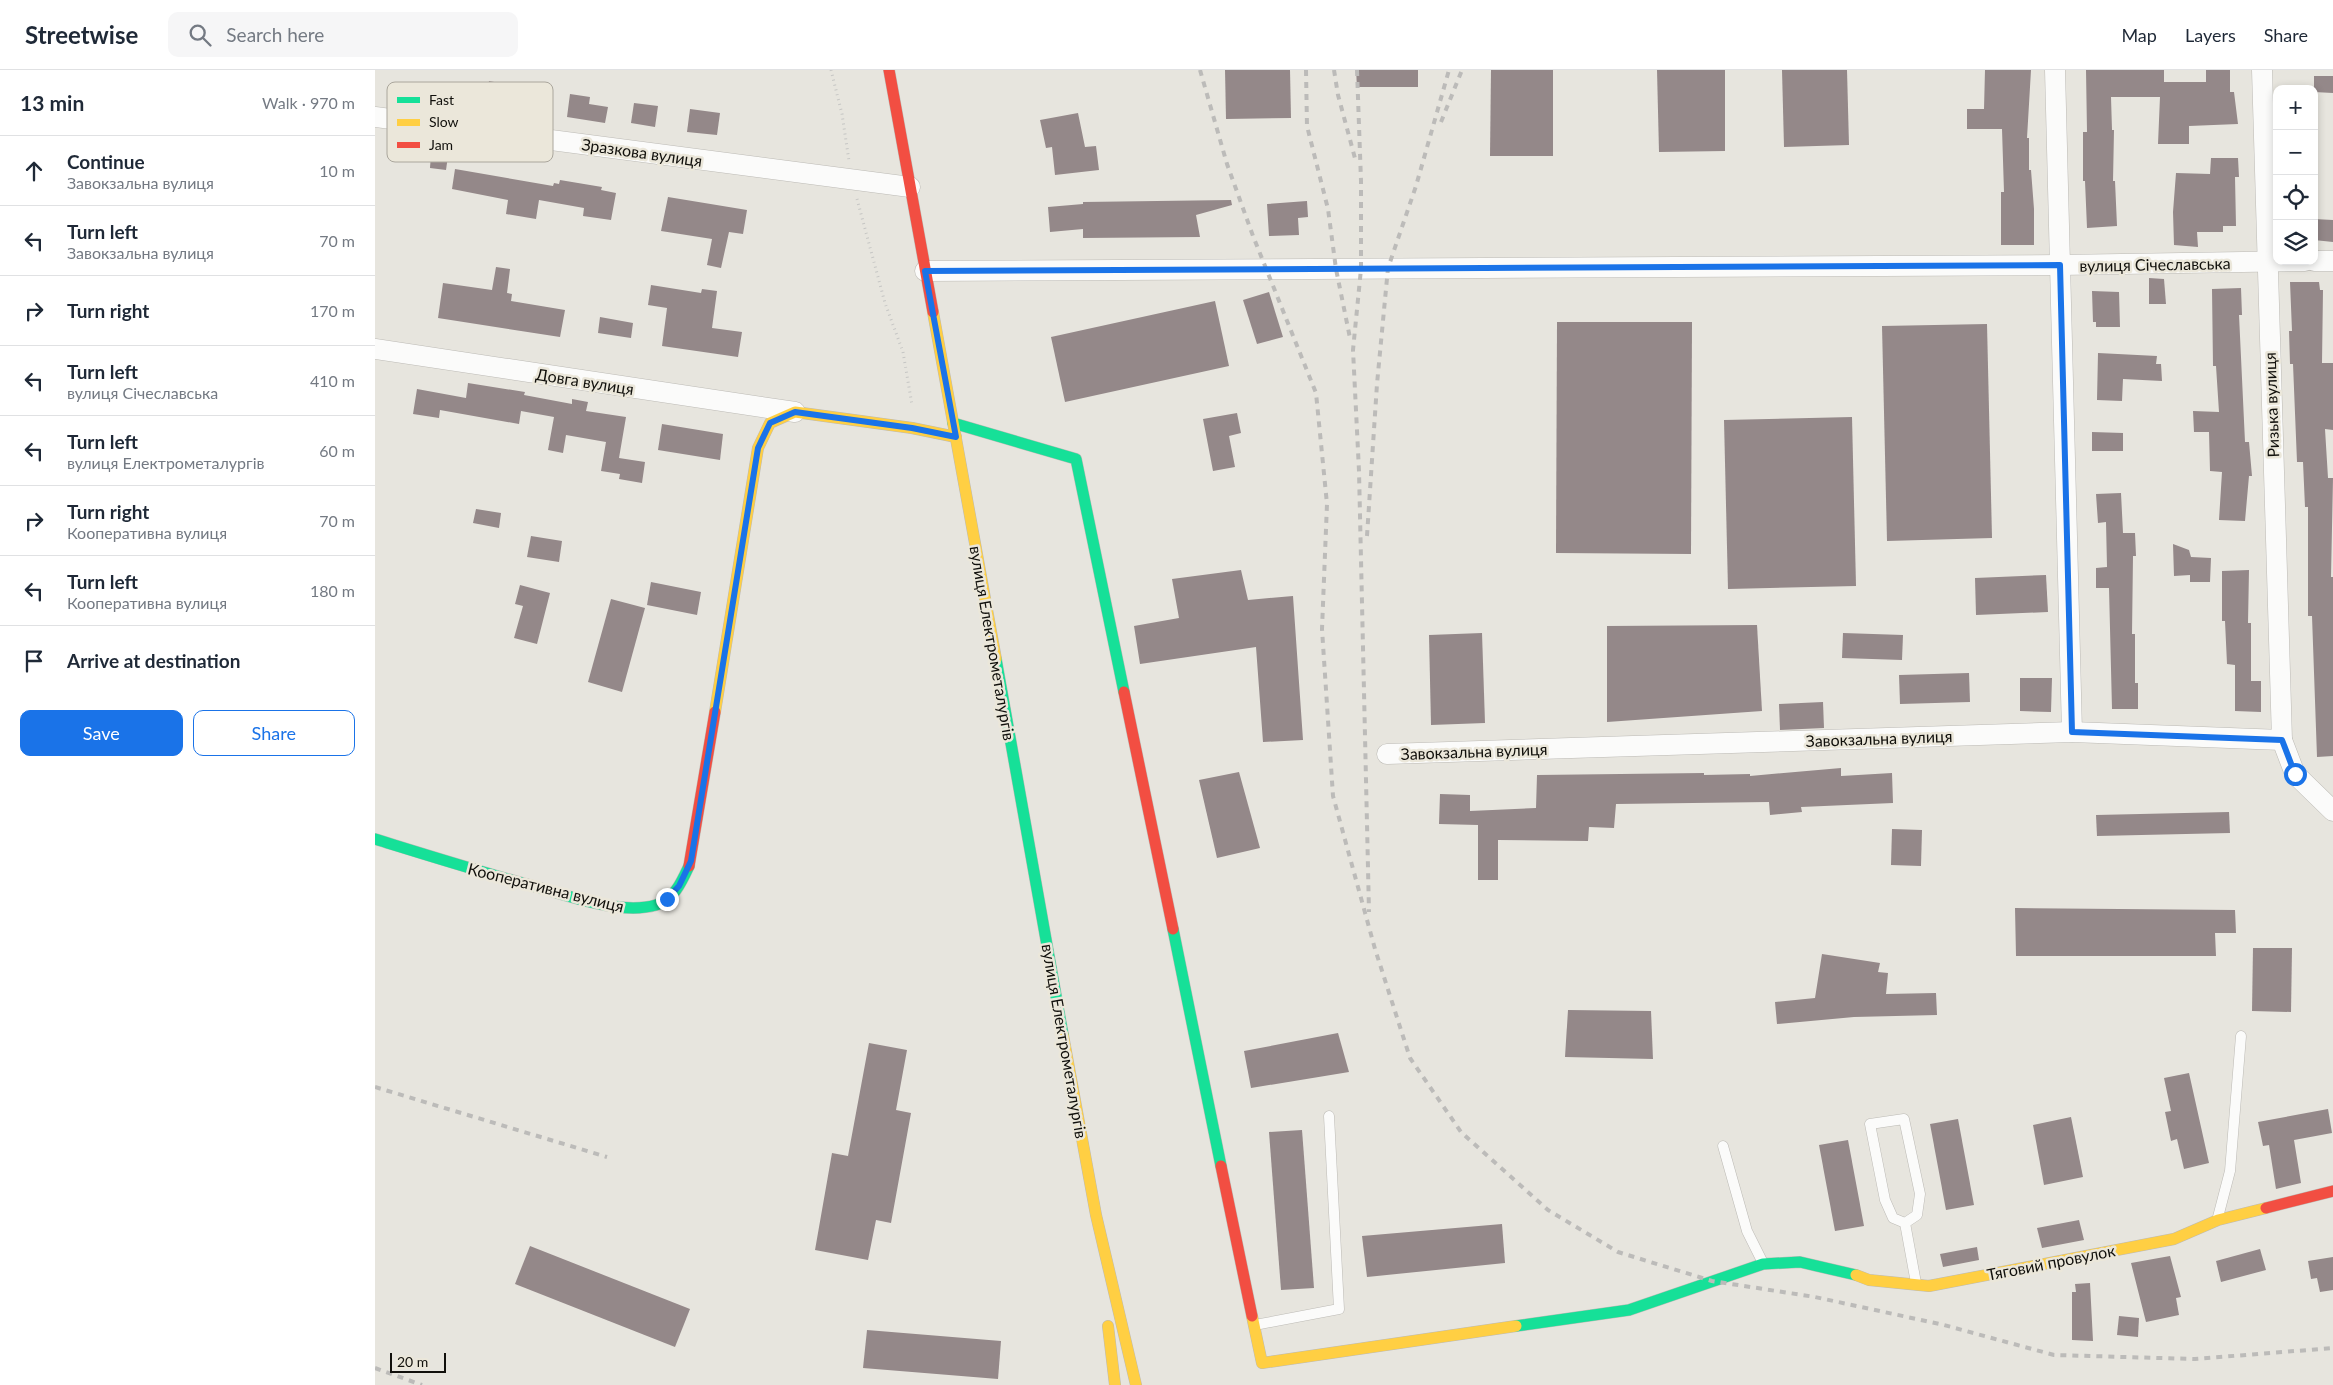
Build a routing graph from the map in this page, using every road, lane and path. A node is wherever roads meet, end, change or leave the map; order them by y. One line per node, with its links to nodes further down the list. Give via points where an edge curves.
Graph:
1 (831, 70): 6 (path, via 842,114)
2 (889, 70): 7 (street, вулиця Електрометалургів)
3 (2055, 70): 12 (street)
4 (2262, 70): 10 (street, Ризька вулиця)
5 (553, 141): 6 (street, Зразкова вулиця)
6 (852, 180): 7 (street, Зразкова вулиця); 17 (path, via 885,303 903,352 913,408)
7 (910, 188): 13 (street, вулиця Електрометалургів)
8 (2318, 261): 9 (street)
9 (2333, 261)
10 (2266, 262): 11 (street, вулиця Січеславська); 12 (street, вулиця Січеславська); 20 (street, Ризька вулиця)
11 (2273, 262)
12 (2060, 265): 13 (street, вулиця Січеславська); 19 (street)
13 (925, 271): 16 (street, вулиця Електрометалургів)
14 (375, 349): 15 (street, Довга вулиця)
15 (795, 412): 17 (street); 23 (street, Кооперативна вулиця, via 770,423 758,448 691,861 679,886 667,899 656,905 627,908 577,898)
16 (953, 423): 18 (street, вулиця Електрометалургів); 33 (street, via 1076,459)
17 (912, 428): 18 (street)
18 (956, 437): 28 (street, вулиця Електрометалургів)
19 (2072, 732): 20 (street, Завокзальна вулиця); 21 (street, Завокзальна вулиця)
20 (2282, 740): 22 (street, via 2295,774)
21 (1387, 754)
22 (2333, 811)
23 (375, 839)
24 (2241, 1036): 29 (lane, via 2230,1171)
25 (1329, 1116): 33 (lane, via 1339,1309)
26 (1723, 1146): 31 (lane, via 1747,1231)
27 (2333, 1191): 29 (street, Тяговий провулок)
28 (1096, 1215): 34 (street); 35 (street)
29 (2218, 1220): 32 (street, Тяговий провулок, via 2174,1239 1929,1286)
30 (1905, 1223): 30 (lane, via 1917,1215 1920,1194 1904,1119 1870,1124 1885,1200 1893,1218); 32 (lane)
31 (1763, 1264): 32 (street, Тяговий провулок, via 1800,1262 1869,1280); 33 (street, Тяговий провулок, via 1629,1310 1262,1363)
32 (1916, 1284)
33 (1254, 1326)
34 (1115, 1385)
35 (1136, 1385)

